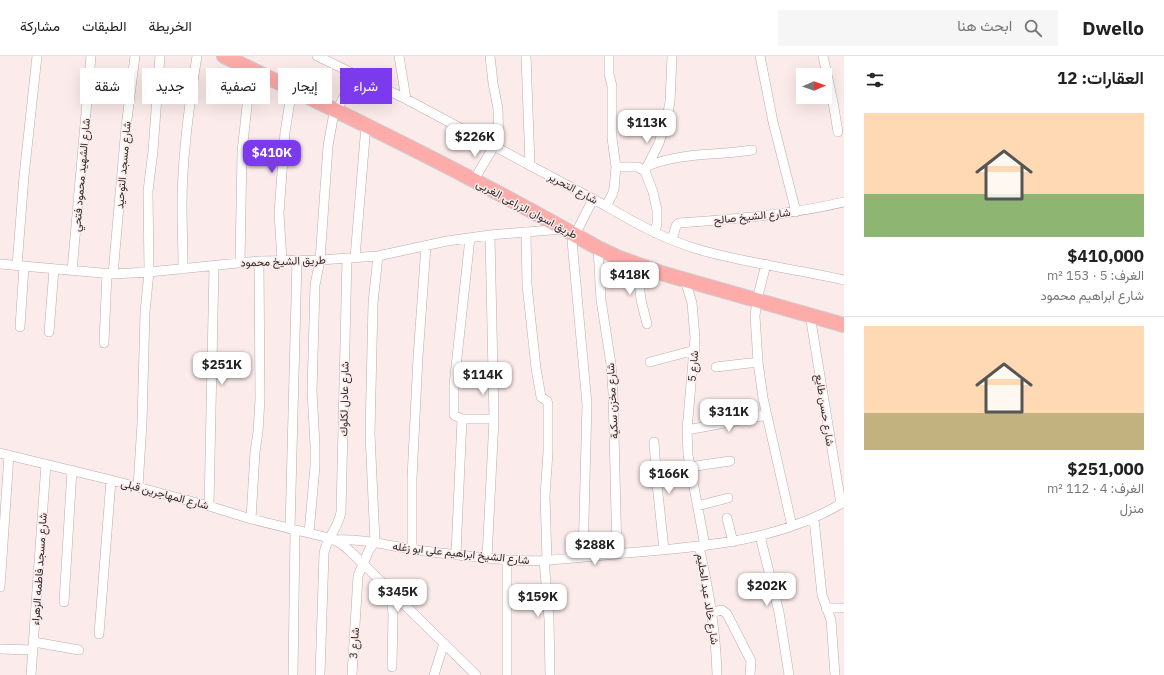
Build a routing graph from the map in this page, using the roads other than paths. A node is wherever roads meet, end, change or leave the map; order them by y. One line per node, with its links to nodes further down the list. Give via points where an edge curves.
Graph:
1 (37, 56): 54 (street, via 24,176)
2 (91, 56): 58 (street, شارع الشهيد محمود فتحي)
3 (135, 56): 60 (street, شارع مسجد التوحيد)
4 (160, 56): 59 (street, via 148,191)
5 (197, 56): 57 (street, via 184,161)
6 (224, 56): 15 (main road, طريق اسوان الزراعى الغربى)
7 (317, 56): 16 (street, شارع التحرير)
8 (399, 56): 18 (street)
9 (490, 56): 26 (street, via 498,109)
10 (526, 56): 28 (street)
11 (610, 56): 29 (street, via 612,138)
12 (672, 56): 30 (street, via 667,117 659,143)
13 (760, 56): 35 (street)
14 (823, 56): 25 (street)
15 (247, 68)
16 (341, 68)
17 (392, 92): 18 (street, شارع التحرير)
18 (406, 99): 26 (street, شارع التحرير)
19 (340, 103): 23 (street)
20 (247, 104): 50 (street, via 242,152)
21 (290, 104): 46 (street, via 279,213)
22 (322, 104): 23 (main road, طريق اسوان الزراعى الغربى)
23 (336, 111): 24 (main road, طريق اسوان الزراعى الغربى); 48 (street, via 328,146)
24 (366, 126): 31 (main road, طريق اسوان الزراعى الغربى); 45 (street, شارع عادل لكلوك)
25 (838, 132)
26 (496, 147): 28 (street, شارع التحرير); 31 (street)
27 (752, 150): 30 (street, via 678,156)
28 (530, 165): 32 (street, شارع التحرير)
29 (616, 166): 30 (street); 34 (street, via 614,189)
30 (646, 169): 38 (street, via 657,210)
31 (474, 180): 37 (main road, طريق اسوان الزراعى الغربى)
32 (593, 199): 34 (street, شارع التحرير); 37 (street)
33 (844, 202): 35 (street, شارع الشيخ صالح)
34 (606, 206): 38 (street, شارع التحرير)
35 (796, 212): 41 (street, شارع الشيخ صالح, via 679,223)
36 (526, 232): 37 (street, طريق الشيخ محمود); 39 (street, طريق الشيخ محمود); 108 (street, via 527,286 536,368 541,397 548,404)
37 (570, 232): 43 (main road, طريق اسوان الزراعى الغربى); 105 (street, via 587,404)
38 (655, 233): 41 (street, شارع التحرير)
39 (490, 235): 40 (street, طريق الشيخ محمود); 76 (street)
40 (470, 238): 42 (street, طريق الشيخ محمود); 75 (street, via 454,385 454,415)
41 (672, 240): 52 (street, شارع التحرير, via 708,252)
42 (426, 246): 44 (street, طريق الشيخ محمود); 101 (street, via 412,478)
43 (598, 248): 53 (main road, طريق اسوان الزراعى الغربى); 104 (street, شارع مخزن سكية, via 601,300 613,393)
44 (378, 256): 45 (street, طريق الشيخ محمود); 98 (street, via 373,303 370,434)
45 (351, 258): 48 (street, طريق الشيخ محمود); 97 (street, شارع عادل لكلوك, via 341,512 338,526)
46 (282, 260): 47 (street, طريق الشيخ محمود); 49 (street, طريق الشيخ محمود)
47 (297, 260): 48 (street, طريق الشيخ محمود); 94 (street)
48 (320, 260): 95 (street, via 315,285 312,391 315,466)
49 (259, 261): 50 (street, طريق الشيخ محمود); 91 (street, via 260,399)
50 (240, 262): 55 (street, طريق الشيخ محمود)
51 (0, 264): 54 (street, طريق الشيخ محمود)
52 (766, 264): 62 (street, شارع التحرير); 63 (street)
53 (637, 265): 61 (main road, طريق اسوان الزراعى الغربى); 65 (street)
54 (20, 266): 56 (street, طريق الشيخ محمود); 67 (street)
55 (214, 266): 57 (street, طريق الشيخ محمود); 88 (street)
56 (54, 269): 58 (street, طريق الشيخ محمود); 68 (street)
57 (183, 269): 59 (street, طريق الشيخ محمود)
58 (72, 270): 60 (street, طريق الشيخ محمود)
59 (149, 272): 60 (street, طريق الشيخ محمود); 85 (street)
60 (110, 274): 69 (street, شارع مسجد التوحيد)
61 (685, 280): 63 (main road, طريق اسوان الزراعى الغربى); 70 (street, شارع 5, via 694,315)
62 (844, 280)
63 (757, 300): 64 (main road, طريق اسوان الزراعى الغربى); 72 (street)
64 (810, 315): 66 (main road, طريق اسوان الزراعى الغربى); 87 (street, شارع حسن طايع)
65 (647, 324)
66 (844, 325)
67 (20, 327)
68 (50, 332)
69 (104, 343)
70 (695, 350): 71 (street); 77 (street, شارع 5)
71 (650, 362)
72 (758, 362): 73 (street); 74 (street)
73 (716, 367)
74 (767, 415): 77 (street); 93 (street)
75 (462, 419): 76 (street); 103 (street)
76 (494, 419): 106 (street)
77 (687, 430): 82 (street, شارع 5)
78 (654, 442): 102 (street)
79 (4, 454): 81 (street, شارع المهاجرين قبلى); 110 (street)
80 (730, 461): 82 (street)
81 (46, 464): 83 (street, شارع المهاجرين قبلى); 118 (street, شارع مسجد فاطمه الزهراء)
82 (689, 467): 89 (street, شارع 5)
83 (72, 470): 84 (street, شارع المهاجرين قبلى); 112 (street)
84 (111, 480): 85 (street, شارع المهاجرين قبلى); 116 (street)
85 (138, 487): 88 (street, شارع المهاجرين قبلى)
86 (728, 498): 89 (street)
87 (842, 503): 92 (street, شارع الشيخ ابراهيم على ابو زغله)
88 (209, 506): 91 (street, شارع المهاجرين قبلى)
89 (697, 506): 100 (street, شارع 5)
90 (727, 518): 99 (street)
91 (251, 519): 94 (street, شارع المهاجرين قبلى)
92 (814, 519): 93 (street, شارع الشيخ ابراهيم على ابو زغله); 113 (street, via 822,595)
93 (792, 526): 96 (street, شارع الشيخ ابراهيم على ابو زغله)
94 (293, 529): 95 (street, شارع المهاجرين قبلى); 123 (street)
95 (309, 533): 97 (street, شارع المهاجرين قبلى)
96 (760, 536): 99 (street, شارع الشيخ ابراهيم على ابو زغله); 132 (street, via 781,624)
97 (331, 539): 98 (street, شارع الشيخ ابراهيم على ابو زغله); 109 (street, via 346,547); 124 (street, شارع عادل لكلوك, via 324,553)
98 (375, 542): 101 (street, شارع الشيخ ابراهيم على ابو زغله); 109 (street, شارع 3)
99 (733, 542): 100 (street, شارع الشيخ ابراهيم على ابو زغله)
100 (702, 547): 102 (street, شارع الشيخ ابراهيم على ابو زغله); 115 (street, شارع خالد عبد الحليم)
101 (412, 549): 103 (street, شارع الشيخ ابراهيم على ابو زغله)
102 (664, 550): 104 (street, شارع الشيخ ابراهيم على ابو زغله)
103 (456, 554): 106 (street, شارع الشيخ ابراهيم على ابو زغله)
104 (616, 554): 105 (street, شارع الشيخ ابراهيم على ابو زغله)
105 (583, 557): 108 (street, شارع الشيخ ابراهيم على ابو زغله)
106 (488, 558): 107 (street, شارع الشيخ ابراهيم على ابو زغله)
107 (507, 560): 108 (street, شارع الشيخ ابراهيم على ابو زغله); 128 (street)
108 (546, 560): 129 (street)
109 (363, 564): 111 (street); 125 (street, شارع 3, via 358,576)
110 (0, 588)
111 (390, 590): 117 (street); 121 (street, via 393,614)
112 (64, 602)
113 (826, 608): 114 (street); 133 (street, via 831,620)
114 (844, 608)
115 (712, 612): 130 (street, شارع خالد عبد الحليم); 131 (street, via 722,610 727,614 750,659)
116 (99, 634)
117 (444, 643): 126 (street); 127 (street)
118 (33, 646): 119 (street); 120 (street); 122 (street, شارع مسجد فاطمه الزهراء)
119 (0, 649)
120 (79, 650)
121 (392, 667)
122 (31, 675)
123 (293, 675)
124 (320, 675)
125 (352, 675)
126 (434, 675)
127 (476, 675)
128 (507, 675)
129 (550, 675)
130 (718, 675)
131 (750, 675)
132 (789, 675)
133 (835, 675)

